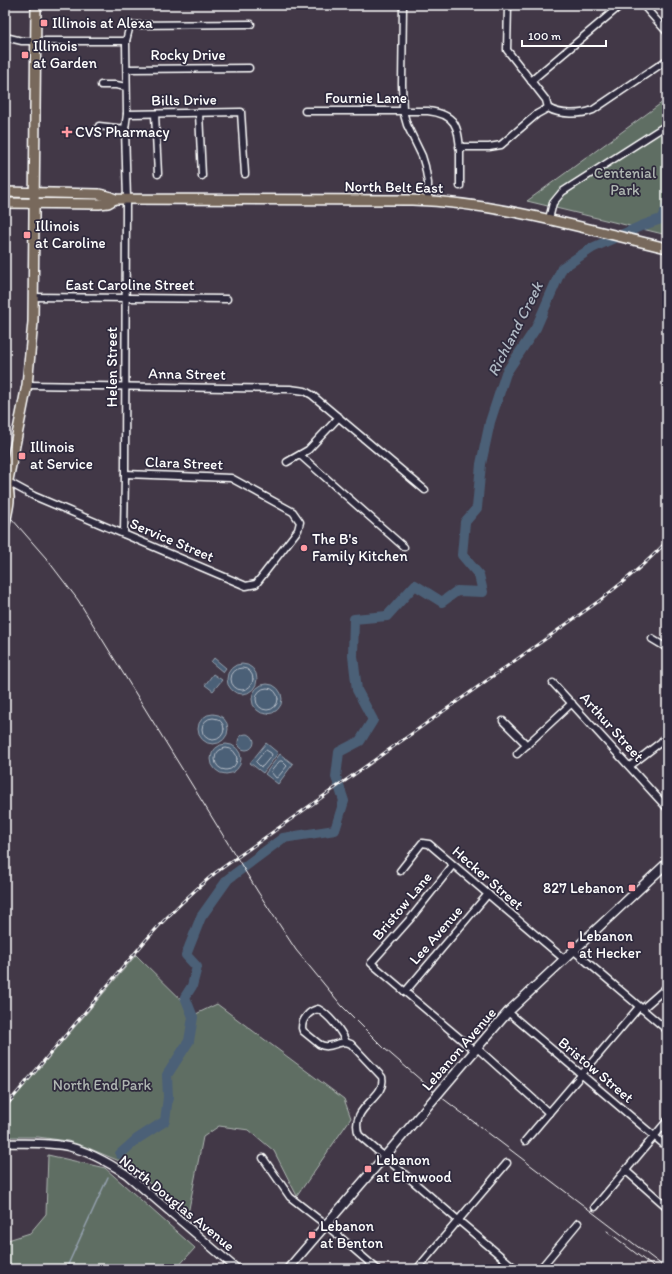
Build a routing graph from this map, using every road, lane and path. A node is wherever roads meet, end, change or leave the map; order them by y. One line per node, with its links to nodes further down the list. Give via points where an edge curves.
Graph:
1 (36, 5): 9 (main road)
2 (403, 5): 19 (street)
3 (508, 5): 14 (street, via 507,50)
4 (621, 5): 14 (street)
5 (643, 5): 7 (street)
6 (251, 24): 10 (street, via 130,25)
7 (667, 32)
8 (5, 37): 9 (street)
9 (36, 41): 10 (street); 32 (main road)
10 (126, 42): 13 (street, Helen Street)
11 (667, 60): 17 (street, via 594,110 582,113 557,113)
12 (249, 68): 13 (street, Rocky Drive)
13 (127, 69): 16 (street, Helen Street)
14 (531, 81): 17 (street, via 546,100)
15 (101, 85): 16 (street)
16 (126, 88): 21 (street, Helen Street)
17 (548, 108): 26 (street, via 501,144 490,147)
18 (305, 111): 19 (street, Fournie Lane)
19 (403, 111): 26 (street, Fournie Lane, via 437,112 450,118 457,129); 35 (street, via 425,166)
20 (199, 113): 22 (street, Bills Drive); 28 (street, Bills Drive, via 241,112); 29 (street)
21 (127, 114): 22 (street, Bills Drive); 25 (street, Helen Street)
22 (155, 114): 27 (street)
23 (99, 126): 25 (street)
24 (666, 126): 38 (street, via 562,192 553,203)
25 (125, 129): 34 (street, Helen Street)
26 (460, 147): 30 (street, Fournie Lane)
27 (158, 174)
28 (245, 174)
29 (202, 176)
30 (460, 186)
31 (5, 192): 32 (main road, North Belt East)
32 (33, 193): 33 (main road, North Belt East, via 99,194); 37 (main road)
33 (115, 199): 34 (main road, North Belt East); 37 (main road, North Belt East, via 99,204)
34 (126, 199): 35 (main road, North Belt East); 41 (street, Helen Street)
35 (428, 200): 38 (main road, North Belt East, via 504,209)
36 (5, 202): 37 (main road, North Belt East)
37 (33, 203): 40 (main road)
38 (548, 219): 39 (main road, North Belt East)
39 (667, 248)
40 (33, 297): 41 (street, East Caroline Street); 43 (main road)
41 (125, 298): 42 (street, East Caroline Street); 44 (street, Helen Street)
42 (227, 299)
43 (27, 385): 44 (street, Anna Street); 49 (main road)
44 (125, 386): 45 (street, Anna Street, via 305,391); 48 (street, Helen Street)
45 (339, 417): 46 (street, via 308,450); 50 (street, Anna Street)
46 (300, 455): 47 (street); 54 (street)
47 (287, 462)
48 (125, 474): 51 (street, Clara Street, via 231,478 294,512); 53 (street, Helen Street)
49 (7, 485): 52 (main road, via 10,498); 53 (street, Service Street)
50 (425, 490)
51 (300, 522): 53 (street, Service Street, via 298,530 256,584 246,586)
52 (5, 524)
53 (124, 534)
54 (404, 547)
55 (652, 639): 56 (street)
56 (667, 648)
57 (553, 683): 58 (street, Arthur Street)
58 (572, 703): 61 (street); 63 (street, Arthur Street)
59 (502, 721): 61 (street)
60 (667, 735): 63 (street)
61 (527, 745): 62 (street)
62 (517, 754)
63 (630, 766): 64 (street, Arthur Street)
64 (667, 808)
65 (666, 864): 69 (main road, Lebanon Avenue)
66 (453, 865): 67 (street, Hecker Street, via 429,844 422,843); 68 (street, Hecker Street); 72 (street, Bristow Lane, via 371,963)
67 (400, 871)
68 (488, 894): 70 (street, Hecker Street); 72 (street, Lee Avenue)
69 (572, 950): 70 (main road, Lebanon Avenue); 73 (street)
70 (564, 959): 74 (main road, Lebanon Avenue)
71 (667, 987): 73 (street)
72 (405, 992): 77 (street)
73 (641, 1008): 75 (street); 78 (street)
74 (508, 1012): 77 (main road, Lebanon Avenue); 78 (street, Bristow Street)
75 (667, 1030)
76 (346, 1042): 76 (street, via 342,1033 320,1010 315,1009 304,1019 303,1031 322,1046); 85 (street, via 351,1044 382,1077 381,1089 359,1115 357,1125 359,1135)
77 (476, 1050): 79 (street); 85 (main road, Lebanon Avenue, bridge)
78 (582, 1074): 79 (street); 81 (street, Bristow Street)
79 (549, 1113): 82 (street)
80 (667, 1121): 81 (street)
81 (654, 1136): 84 (street, Bristow Street); 88 (street)
82 (525, 1141)
83 (5, 1143): 94 (street, North Douglas Avenue, via 69,1147 109,1164 126,1174)
84 (667, 1147)
85 (384, 1157): 91 (street); 93 (main road, Lebanon Avenue)
86 (263, 1158): 93 (street, via 290,1197)
87 (507, 1163): 91 (street)
88 (625, 1170): 89 (street); 90 (street)
89 (595, 1207)
90 (667, 1207)
91 (458, 1220): 97 (street); 98 (street)
92 (578, 1223): 99 (street)
93 (326, 1225): 95 (main road, Lebanon Avenue); 96 (street)
94 (237, 1269)
95 (288, 1269)
96 (377, 1269)
97 (417, 1269)
98 (516, 1269)
99 (540, 1269)

